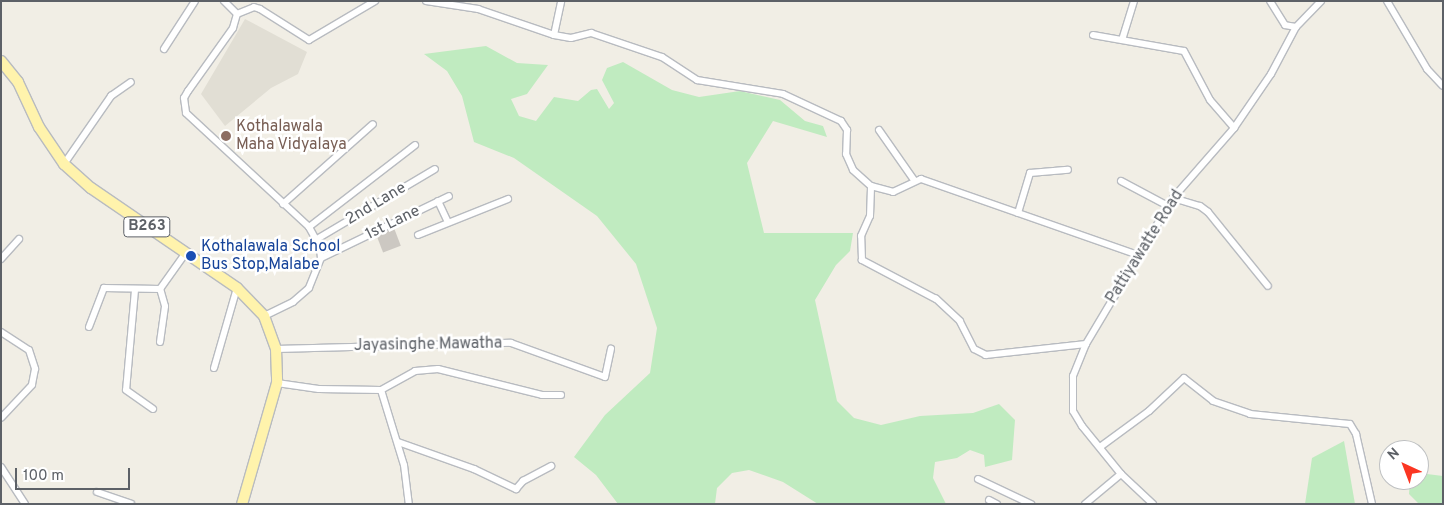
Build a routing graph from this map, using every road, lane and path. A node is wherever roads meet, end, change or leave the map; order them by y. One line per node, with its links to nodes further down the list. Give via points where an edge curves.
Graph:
1 (195, 1): 15 (street)
2 (224, 1): 10 (street)
3 (375, 1): 10 (street, via 309,40 260,9 254,7)
4 (426, 1): 13 (street, via 478,9)
5 (561, 1): 13 (street)
6 (1134, 1): 14 (street)
7 (1270, 1): 11 (street, via 1285,25)
8 (1321, 1): 11 (street, Pattiyawatte Road)
9 (1387, 1): 18 (street, via 1427,69)
10 (237, 14): 33 (street, via 233,28 188,90 184,106 191,117)
11 (1296, 27): 20 (street, Pattiyawatte Road, via 1271,74)
12 (1093, 34): 14 (street)
13 (554, 35): 28 (street, via 571,38 591,33 662,57 697,80 784,94 841,121 847,130 846,154 853,170)
14 (1122, 40): 20 (street, via 1184,51 1210,100)
15 (164, 49)
16 (1, 61): 23 (main road, B263, via 18,82 39,128)
17 (131, 82): 23 (street, via 111,96)
18 (1443, 86)
19 (373, 124): 33 (street)
20 (1234, 128): 30 (street, Pattiyawatte Road)
21 (879, 130): 26 (street)
22 (415, 145): 37 (street)
23 (64, 164): 41 (main road, B263, via 91,188)
24 (435, 168): 40 (street, 2nd Lane)
25 (1068, 170): 35 (street, via 1030,173)
26 (914, 180): 28 (street, via 893,192); 35 (street, via 921,179)
27 (1121, 181): 34 (street)
28 (871, 186): 53 (street, via 870,216 862,236 862,260 936,299 960,321 974,349 986,356)
29 (449, 196): 32 (street, 1st Lane)
30 (1173, 198): 34 (street, Pattiyawatte Road); 45 (street, via 1200,206 1208,212)
31 (508, 199): 36 (street, 1st Lane)
32 (438, 201): 36 (street, 1st Lane); 43 (street, 1st Lane)
33 (282, 204): 37 (street)
34 (1168, 206): 42 (street, Pattiyawatte Road)
35 (1018, 213): 42 (street)
36 (448, 222): 38 (street, 1st Lane)
37 (309, 227): 40 (street)
38 (418, 235)
39 (19, 239): 44 (street)
40 (317, 239): 43 (street)
41 (185, 254): 46 (main road, B263); 47 (street)
42 (1138, 255): 53 (street, Pattiyawatte Road)
43 (321, 258): 49 (street, via 314,278 293,302)
44 (1, 259)
45 (1268, 286)
46 (237, 288): 49 (main road, B263); 56 (street)
47 (160, 289): 48 (street); 52 (street, via 165,306)
48 (135, 290): 50 (street, via 100,291); 60 (street, via 126,390)
49 (264, 316): 55 (main road, B263)
50 (89, 327)
51 (1, 332): 61 (street, via 29,350 35,369 32,385)
52 (160, 342)
53 (1086, 344): 63 (street, Pattiyawatte Road, via 1073,376 1073,411)
54 (611, 348): 55 (street, Jayasinghe Mawatha, via 605,377 511,343)
55 (276, 349): 57 (main road, B263)
56 (214, 368)
57 (277, 383): 58 (street, via 319,389); 72 (main road, B263)
58 (381, 390): 59 (street, via 415,371 438,369 542,395); 62 (street)
59 (561, 395)
60 (153, 410)
61 (1, 418)
62 (398, 442): 64 (street, via 474,469 516,489); 73 (street)
63 (1100, 447): 66 (street, Pattiyawatte Road); 78 (street, via 1149,411 1184,378 1213,401 1250,414 1350,424 1356,434)
64 (551, 466)
65 (1, 467): 70 (street)
66 (1121, 474): 76 (street); 77 (street, Pattiyawatte Road)
67 (978, 480): 75 (street)
68 (97, 492): 71 (street)
69 (989, 500): 74 (street)
70 (22, 503)
71 (131, 504)
72 (242, 504)
73 (409, 504)
74 (997, 504)
75 (1031, 504)
76 (1085, 504)
77 (1153, 504)
78 (1372, 504)

